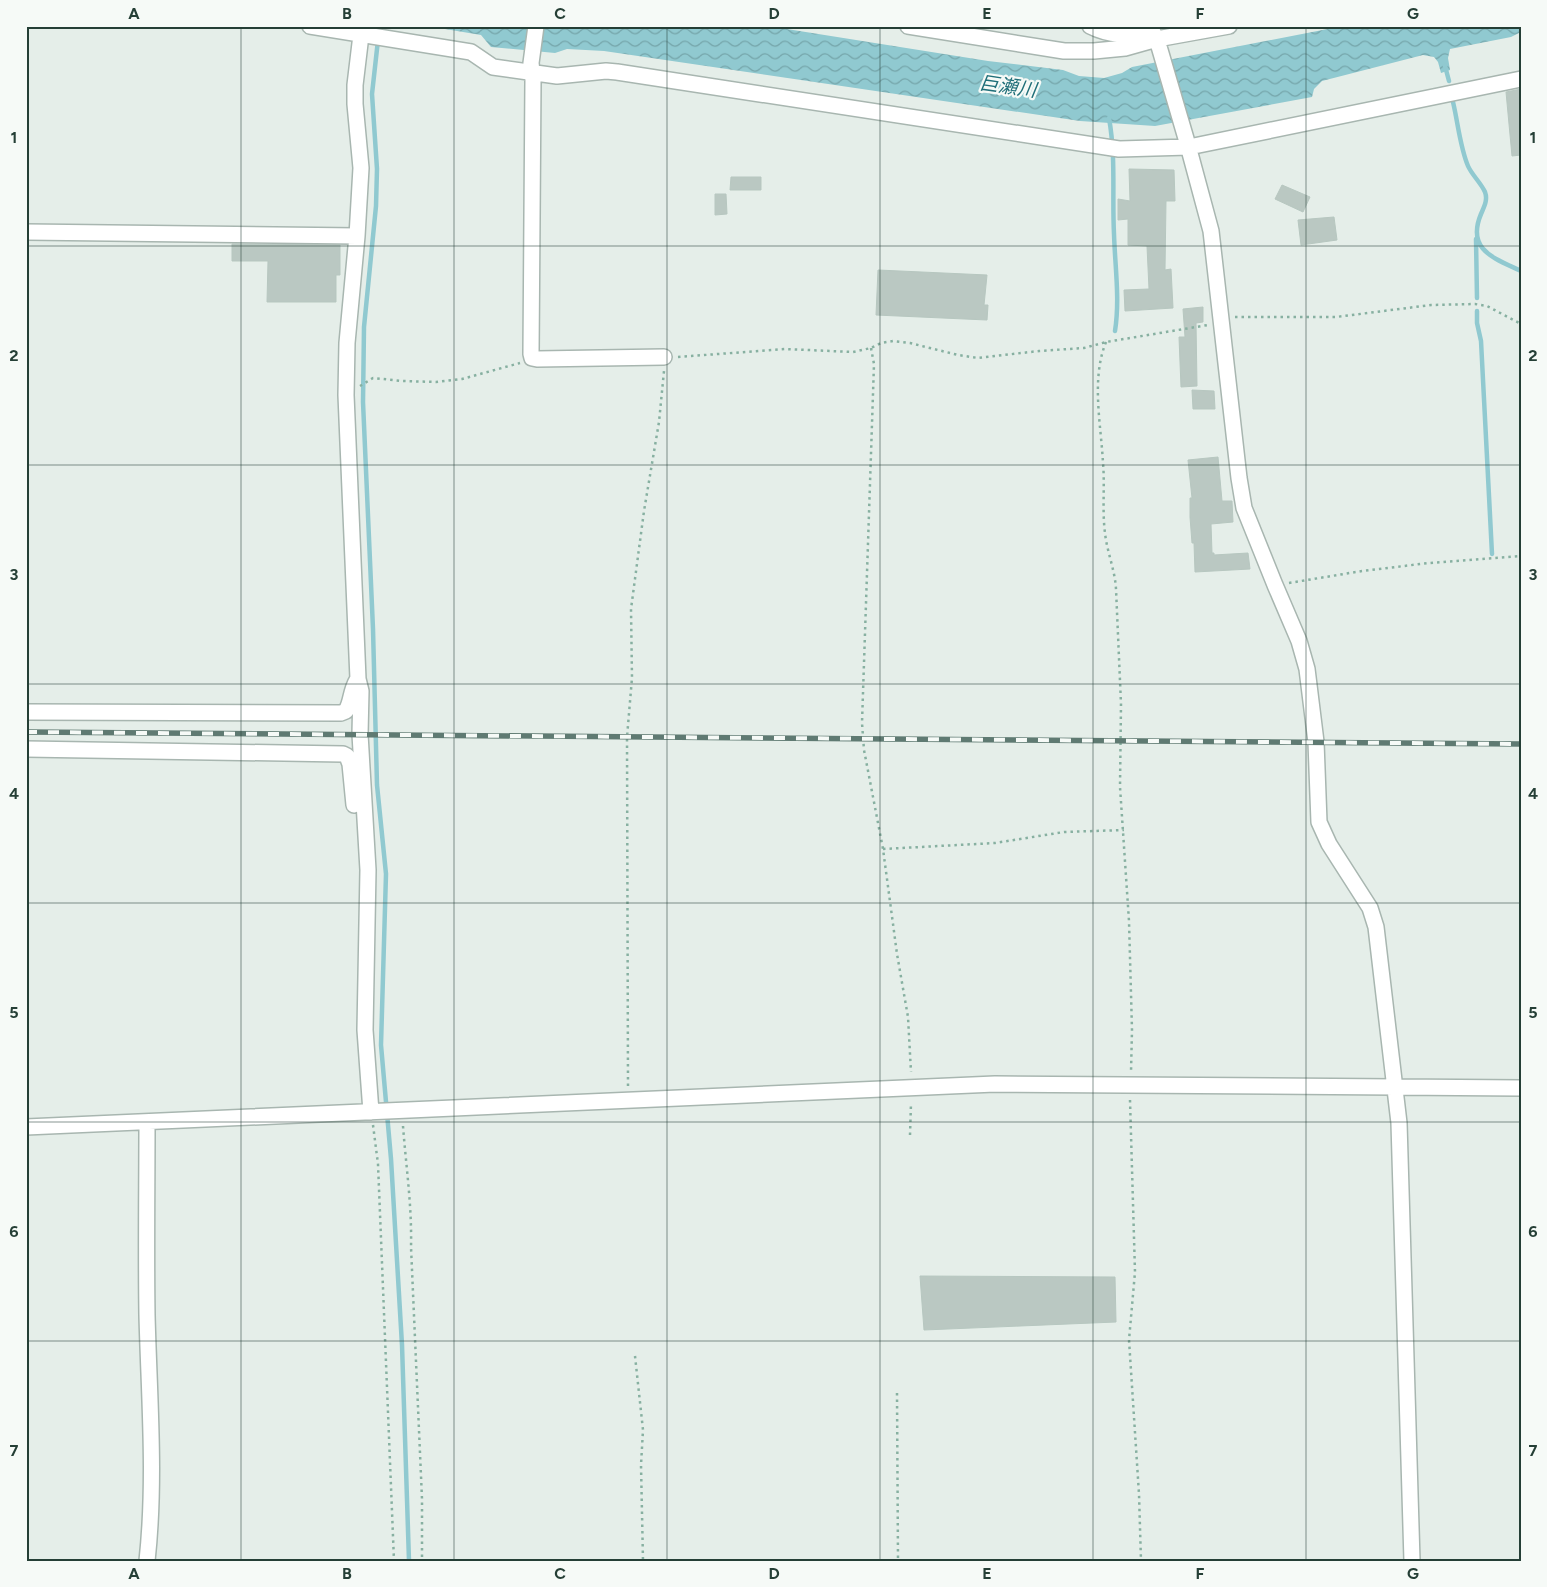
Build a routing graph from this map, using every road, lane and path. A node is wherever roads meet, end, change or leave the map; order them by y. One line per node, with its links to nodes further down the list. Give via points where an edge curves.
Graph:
1 (310, 26): 6 (street)
2 (536, 26): 8 (street)
3 (908, 26): 7 (street, via 1064,51 1125,48)
4 (1090, 26): 7 (street, via 1120,36)
5 (1229, 26): 7 (street)
6 (364, 35): 8 (street, via 471,52 493,67); 12 (street, via 355,85 361,168)
7 (1154, 36): 10 (street)
8 (532, 68): 10 (street, via 568,76 617,72 1113,149); 18 (street)
9 (1521, 79): 10 (street)
10 (1188, 145): 13 (street, via 1211,232)
11 (26, 232): 12 (street)
12 (357, 236): 22 (street, via 347,343 346,394)
13 (1221, 320): 14 (path, via 1336,316 1475,304 1487,306); 15 (path); 21 (street, via 1244,508)
14 (1521, 324)
15 (1106, 342): 16 (path, via 1084,348 978,358 893,341); 25 (path, via 1101,354 1098,387 1105,530 1116,589 1121,704 1120,787)
16 (871, 348): 17 (path, via 853,352 785,349); 27 (path, via 874,364 862,723)
17 (664, 357): 18 (street); 32 (path, via 659,422 631,609 632,678 627,737)
18 (532, 358): 19 (path, via 462,379 436,382)
19 (373, 378)
20 (1521, 556): 21 (path, via 1429,563)
21 (1274, 585): 30 (street, via 1307,669 1316,742 1319,822 1329,844 1370,908 1376,926)
22 (358, 679): 23 (street, via 346,711 341,713); 26 (street)
23 (26, 712)
24 (26, 749): 26 (street, via 342,754 347,756 350,764 354,805)
25 (1124, 830): 27 (path, via 1064,832 995,844); 28 (path, via 1132,1030)
26 (366, 839): 34 (street, via 365,1030)
27 (883, 850): 29 (path, via 908,1017)
28 (1130, 1084): 29 (street); 30 (street); 45 (path, via 1134,1272 1130,1340)
29 (912, 1087): 32 (street); 37 (path)
30 (1395, 1087): 31 (street); 46 (street, via 1399,1123)
31 (1521, 1088)
32 (629, 1100): 33 (street)
33 (400, 1111): 34 (street); 42 (path, via 412,1217)
34 (373, 1112): 35 (street); 41 (path, via 378,1164)
35 (146, 1122): 36 (street); 40 (street, via 152,1452)
36 (26, 1127)
37 (910, 1135)
38 (635, 1356): 43 (path, via 642,1421)
39 (897, 1393): 44 (path)
40 (147, 1561)
41 (394, 1561)
42 (422, 1561)
43 (643, 1561)
44 (898, 1561)
45 (1141, 1561)
46 (1412, 1561)

